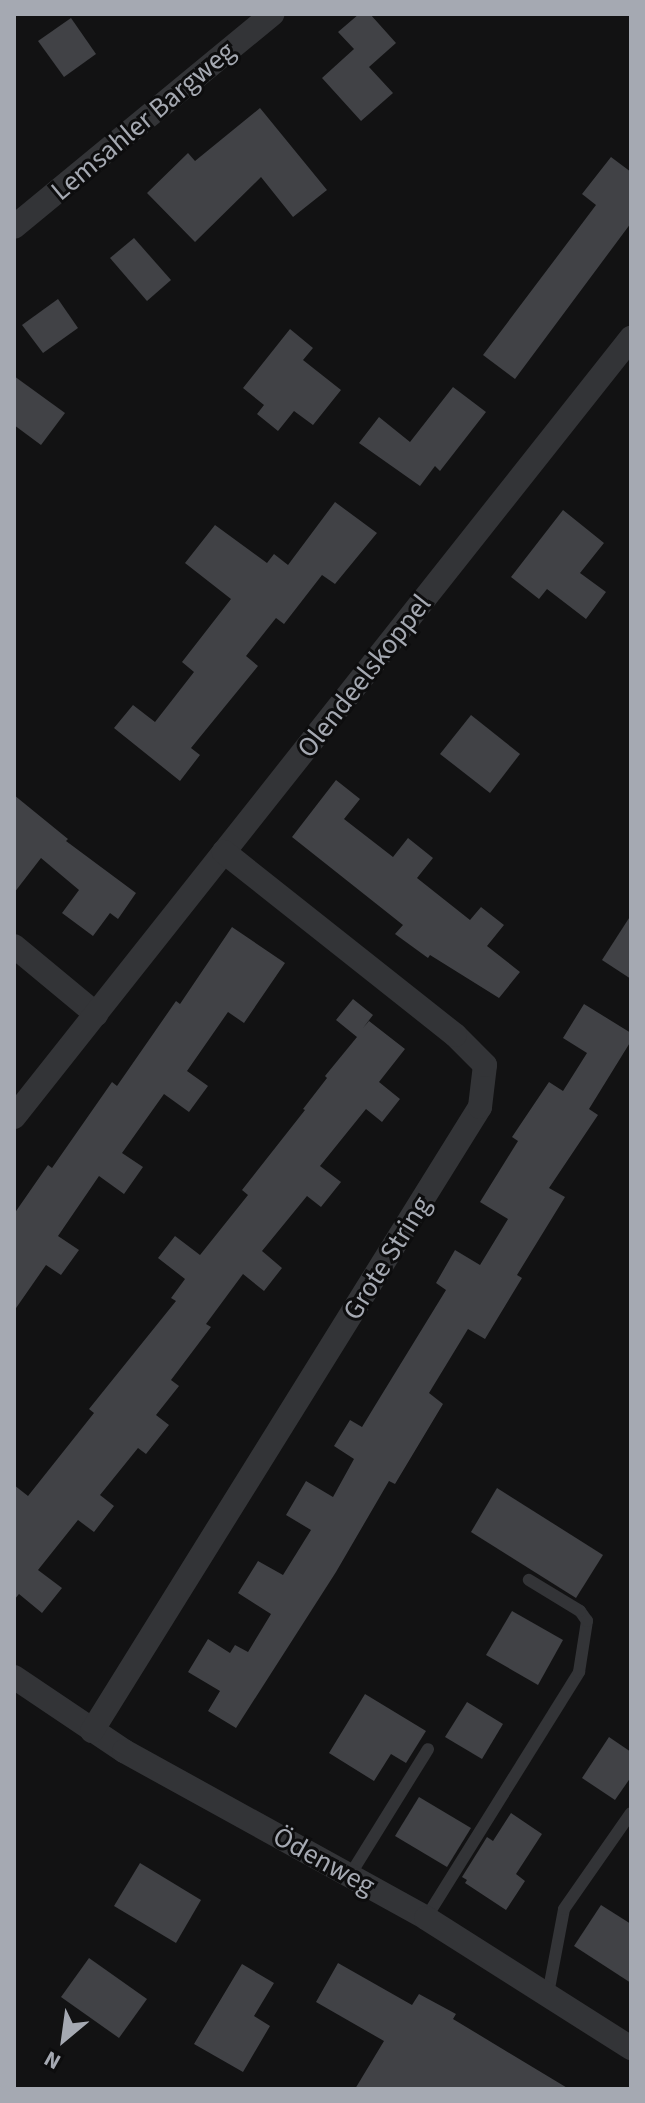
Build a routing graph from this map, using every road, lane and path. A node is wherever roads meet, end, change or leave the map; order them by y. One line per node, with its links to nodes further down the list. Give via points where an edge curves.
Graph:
1 (272, 14): 2 (street, Lemsahler Bargweg)
2 (14, 227)
3 (631, 338): 4 (street, Olendeelskoppel)
4 (224, 852): 6 (street, Olendeelskoppel); 10 (street, Grote String, via 455,1035 485,1065 480,1107)
5 (14, 946): 6 (street)
6 (96, 1014): 7 (street, Olendeelskoppel)
7 (14, 1117)
8 (529, 1580): 14 (lane, via 580,1611 587,1621 579,1672)
9 (14, 1677): 10 (street, Ödenweg)
10 (92, 1731): 13 (street, Ödenweg)
11 (428, 1749): 13 (lane)
12 (631, 1813): 15 (lane, via 564,1909)
13 (350, 1875): 14 (street, Ödenweg)
14 (426, 1918): 15 (street, Ödenweg)
15 (548, 1994): 16 (street, Ödenweg)
16 (631, 2048)

